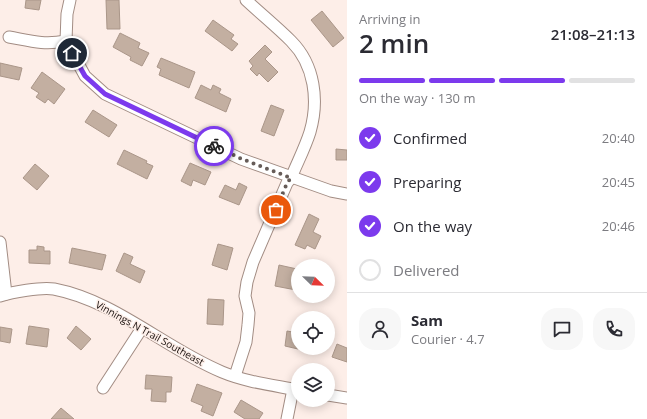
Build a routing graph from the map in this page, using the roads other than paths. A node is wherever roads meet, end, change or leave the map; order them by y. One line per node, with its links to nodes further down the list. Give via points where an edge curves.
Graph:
1 (70, 0): 4 (street)
2 (246, 0): 5 (street, via 292,41 304,58 312,77 313,118)
3 (9, 37): 4 (street, via 49,44)
4 (66, 41): 5 (street, via 85,76 105,94 242,159)
5 (291, 178): 6 (street); 10 (street, via 253,262 247,282 245,296 249,313 246,342)
6 (347, 194)
7 (0, 242): 8 (street)
8 (3, 295): 9 (street, Vinnings N Trail Southeast, via 52,289 106,307)
9 (142, 328): 10 (street, Vinnings N Trail Southeast, via 176,349); 11 (street)
10 (235, 376): 12 (street, Vinnings N Trail Southeast)
11 (103, 388)
12 (291, 388)
13 (335, 396): 14 (street)
14 (347, 398)
15 (291, 406): 16 (street)
16 (287, 419)

